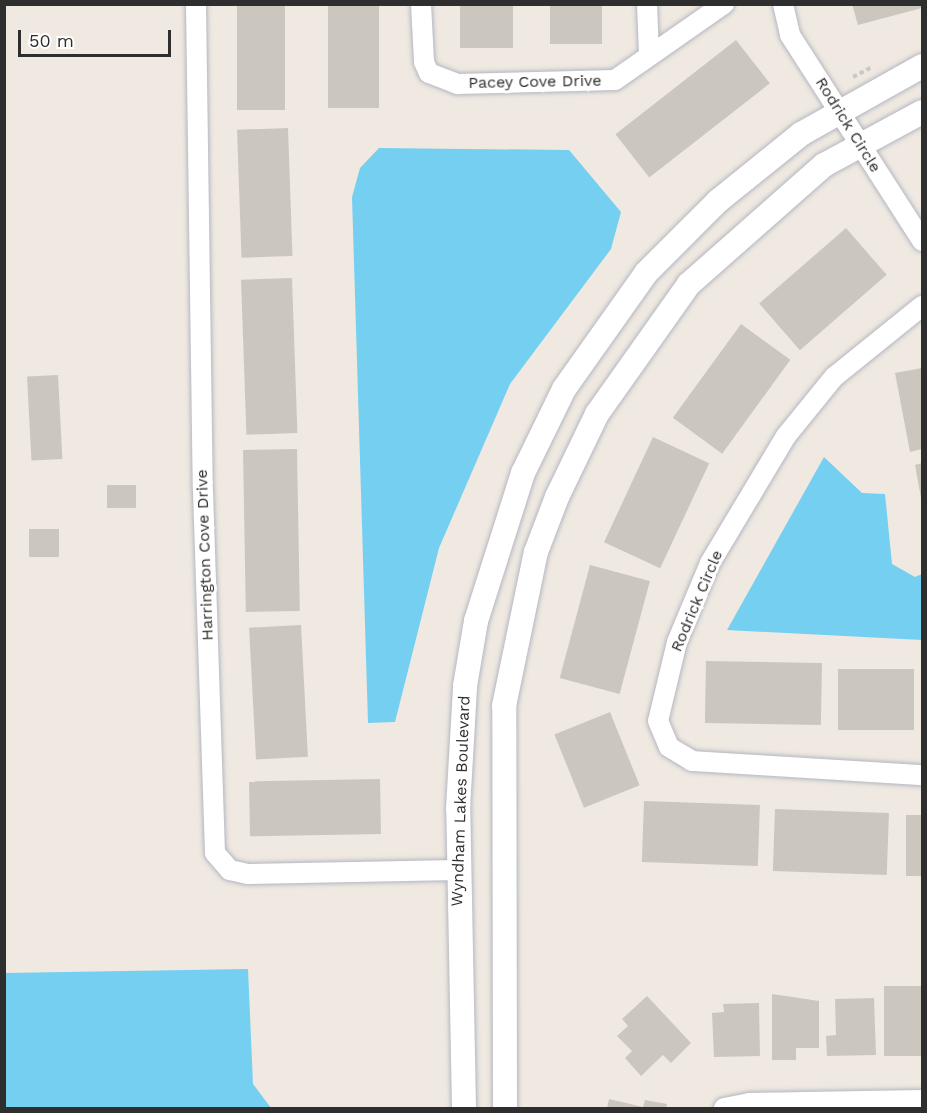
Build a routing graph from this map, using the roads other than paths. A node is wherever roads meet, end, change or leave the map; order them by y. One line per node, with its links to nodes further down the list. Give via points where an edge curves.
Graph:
1 (196, 4): 14 (street, Harrington Cove Drive, via 203,491 215,854 222,864 242,874)
2 (421, 4): 6 (street, Pacey Cove Drive, via 424,62 429,73 458,84 615,80)
3 (647, 4): 6 (street)
4 (724, 4): 6 (street, Pacey Cove Drive)
5 (783, 4): 8 (street, Rodrick Circle, via 790,35)
6 (649, 54)
7 (922, 66): 8 (street, Wyndham Lakes Boulevard)
8 (838, 111): 10 (street, Rodrick Circle); 14 (street, Wyndham Lakes Boulevard, via 718,201 646,273 564,389 523,473 476,621 465,686)
9 (922, 112): 10 (street)
10 (858, 143): 11 (street, Rodrick Circle); 17 (street, via 824,165 689,284 597,414 540,541 514,643 504,706)
11 (922, 242)
12 (922, 306): 13 (street, Rodrick Circle, via 834,377 786,436 710,563 677,642 658,721 669,747 692,760)
13 (922, 774)
14 (458, 870): 16 (street, Wyndham Lakes Boulevard)
15 (922, 1100): 18 (street, via 749,1103)
16 (464, 1108)
17 (505, 1108)
18 (724, 1108)

